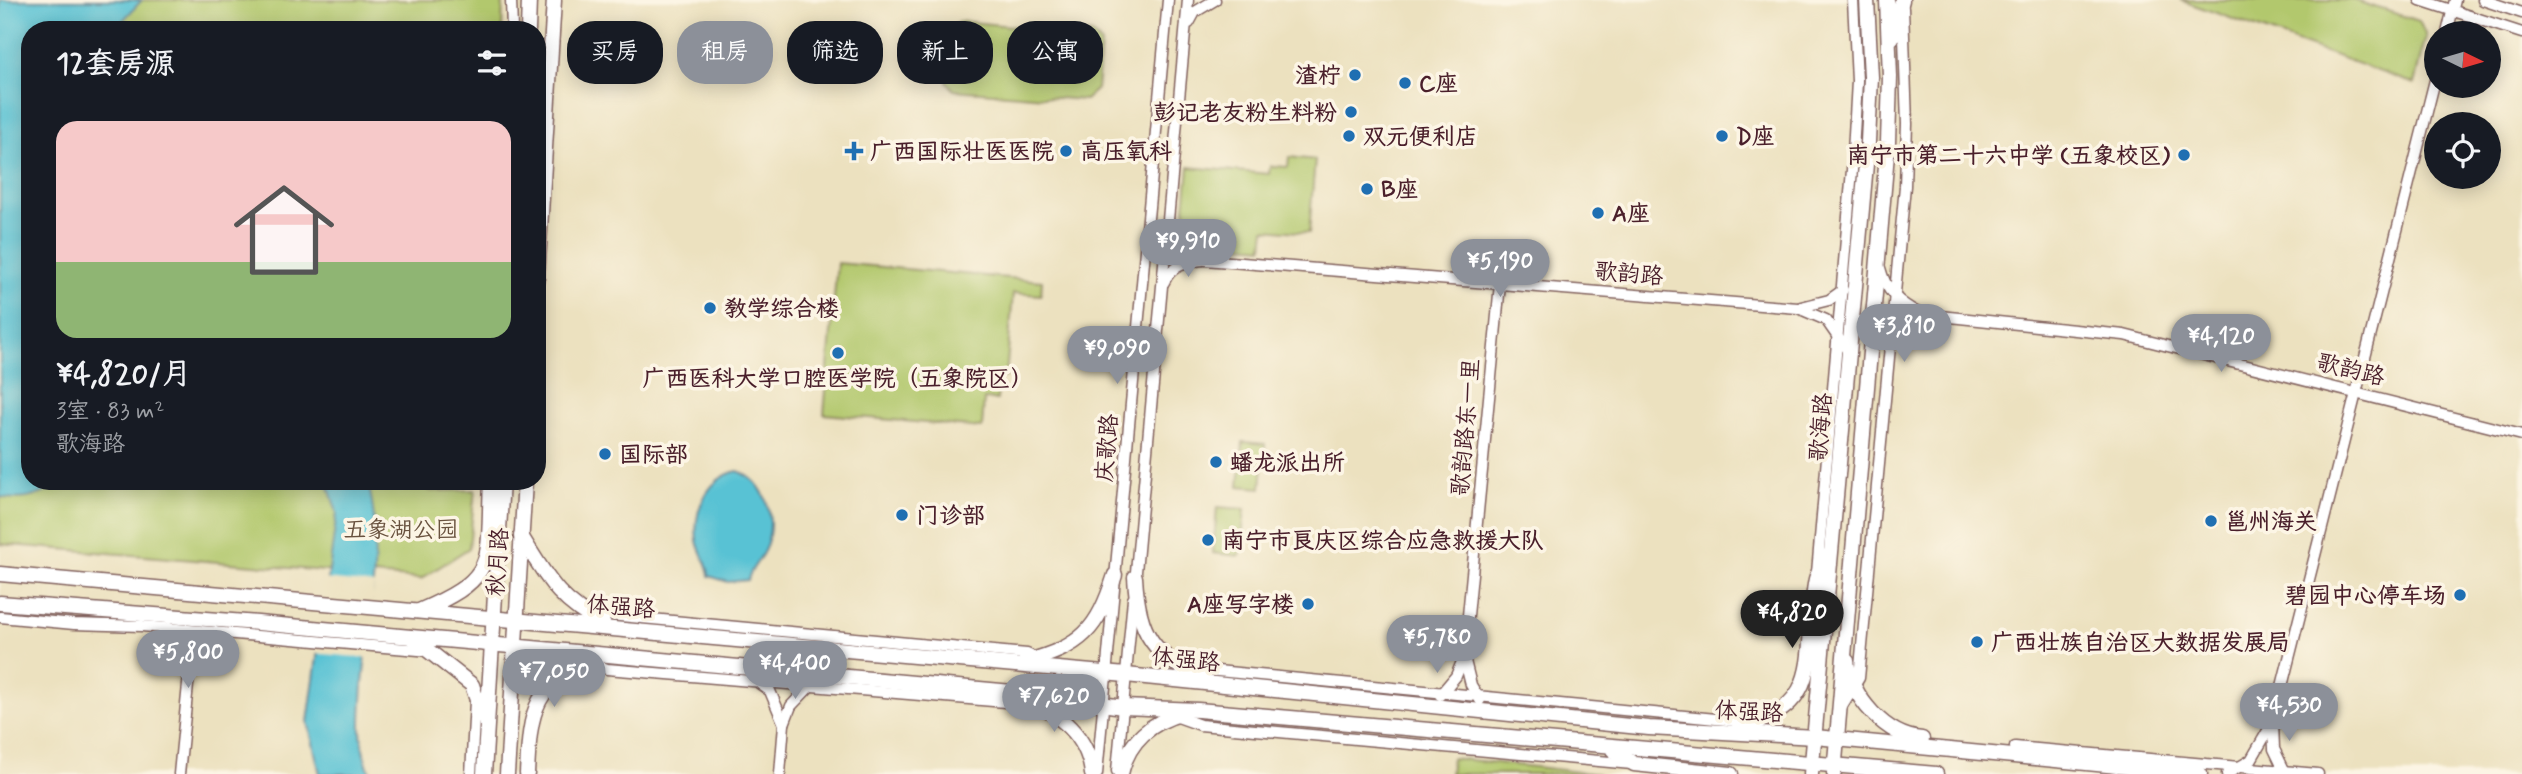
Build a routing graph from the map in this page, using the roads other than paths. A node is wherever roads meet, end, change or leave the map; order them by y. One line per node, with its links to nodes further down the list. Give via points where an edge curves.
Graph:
1 (510, 0): 16 (street)
2 (529, 0): 17 (main road)
3 (554, 0): 18 (main road)
4 (561, 0): 18 (main road)
5 (1168, 0): 43 (street, 庆歌路)
6 (1188, 0): 19 (street, 庆歌路)
7 (1216, 0): 19 (street, via 1195,12)
8 (1853, 0): 30 (street, via 1857,81)
9 (1867, 0): 25 (main road, 歌海路, via 1871,77)
10 (1887, 0): 21 (main road, 歌海路)
11 (2420, 0): 14 (street)
12 (2483, 0): 15 (street)
13 (1903, 1): 21 (main road); 31 (street, via 1907,124)
14 (2454, 5): 20 (street)
15 (2522, 13)
16 (511, 21)
17 (528, 21)
18 (552, 30): 23 (main road)
19 (1185, 32): 24 (street, 庆歌路)
20 (2522, 33)
21 (1889, 50): 27 (main road, 歌海路, via 1888,142)
22 (2430, 98): 38 (street)
23 (546, 130)
24 (1167, 230): 26 (street, 歌韵路, via 1183,250); 29 (street, 庆歌路)
25 (1858, 258): 30 (street); 37 (main road, 歌海路)
26 (1205, 260): 28 (street, 歌韵路); 29 (street, 歌韵路, via 1175,268)
27 (1878, 260): 31 (street, via 1883,282); 36 (main road, 歌海路)
28 (1500, 284): 32 (street, 歌韵路); 66 (street, 歌韵路东一里)
29 (1162, 290): 44 (street, 庆歌路)
30 (1840, 294): 32 (street, 歌韵路); 35 (street)
31 (1894, 298): 33 (street); 34 (street)
32 (1798, 308): 35 (street, 歌韵路, via 1817,314)
33 (1920, 314): 34 (street); 38 (street, 歌韵路, via 2124,335)
34 (1892, 324): 36 (street); 77 (street)
35 (1837, 332): 37 (street, 歌韵路); 50 (street)
36 (1869, 352): 60 (main road, 歌海路)
37 (1849, 353): 46 (main road, 歌海路)
38 (2357, 392): 39 (street, 歌韵路); 92 (street)
39 (2522, 435)
40 (491, 490): 52 (main road, via 487,558 480,575 461,592)
41 (501, 490): 55 (main road, 秋月路)
42 (524, 490): 45 (main road, 秋月路)
43 (1121, 514): 44 (street); 48 (street, 庆歌路)
44 (1141, 516): 49 (street, 庆歌路)
45 (521, 536): 53 (main road, via 554,590); 56 (main road, 秋月路)
46 (1831, 551): 50 (main road); 98 (main road, 歌海路)
47 (0, 574): 52 (main road, 体强路)
48 (1115, 575): 67 (main road, via 1105,605 1087,634 1068,648); 73 (street, 庆歌路)
49 (1135, 577): 70 (main road, via 1139,617 1146,634); 74 (street, 庆歌路)
50 (1816, 577): 94 (main road, via 1808,676 1772,718)
51 (0, 603): 61 (main road, 体强路, via 258,623)
52 (414, 612): 55 (main road, 体强路)
53 (582, 613): 58 (main road); 67 (street, via 1027,654)
54 (0, 617): 57 (street)
55 (494, 618): 56 (main road, 体强路); 62 (main road, 秋月路)
56 (516, 619): 58 (main road, 体强路); 63 (main road, 秋月路)
57 (169, 628): 59 (street); 72 (street, via 179,637)
58 (608, 628): 69 (main road, 体强路)
59 (215, 632): 61 (street); 72 (street, via 197,653)
60 (1845, 639): 77 (main road); 89 (main road, 歌海路)
61 (409, 643): 62 (main road, 体强路); 81 (main road, via 430,651 472,685)
62 (492, 644): 63 (main road, 体强路); 96 (main road, 秋月路)
63 (514, 646): 64 (main road, 体强路); 112 (main road, 秋月路)
64 (558, 650): 65 (main road, 体强路); 68 (street)
65 (602, 654): 68 (main road); 79 (main road, 体强路)
66 (1464, 657): 80 (street, 歌韵路东一里); 82 (street, 歌韵路东一里)
67 (1037, 659): 69 (main road); 71 (street)
68 (587, 662): 75 (street, via 607,669); 113 (main road, via 535,705)
69 (1014, 665): 71 (main road, 体强路)
70 (1183, 668): 76 (main road); 80 (street)
71 (1059, 669): 73 (main road, 体强路)
72 (189, 674): 109 (street)
73 (1106, 674): 74 (main road, 体强路); 83 (street, 庆歌路)
74 (1126, 676): 76 (main road, 体强路); 86 (street, 庆歌路)
75 (758, 683): 78 (street); 93 (street, via 769,691)
76 (1212, 684): 85 (main road, 体强路)
77 (1855, 684): 89 (street); 100 (main road, via 1881,721 1902,735)
78 (810, 686): 84 (street); 93 (street, via 791,706)
79 (1023, 693): 83 (main road, 体强路); 84 (main road)
80 (1443, 693): 82 (street); 85 (street, 歌韵路东一里)
81 (476, 695): 96 (main road); 110 (street)
82 (1478, 696): 90 (street, 歌韵路东一里); 94 (street)
83 (1103, 704): 86 (main road, 体强路); 115 (street, 庆歌路)
84 (1043, 705): 115 (main road, via 1068,722 1081,739)
85 (1428, 706): 90 (main road, 体强路)
86 (1123, 707): 87 (main road, 体强路); 116 (street, 庆歌路)
87 (1153, 709): 88 (main road, 体强路); 91 (street)
88 (1198, 710): 91 (main road); 101 (main road, 体强路)
89 (1839, 711): 99 (main road, 歌海路)
90 (1489, 712): 95 (main road, 体强路)
91 (1174, 716): 103 (street, via 1200,725); 116 (main road, via 1130,746)
92 (2273, 722): 104 (street, via 2256,753); 108 (street, via 2274,749)
93 (784, 724): 114 (street)
94 (1747, 725): 95 (main road); 97 (street)
95 (1718, 732): 97 (main road, 体强路)
96 (486, 733): 111 (main road, 秋月路)
97 (1770, 734): 98 (main road, 体强路)
98 (1815, 737): 99 (main road, 体强路); 106 (main road, 歌海路)
99 (1836, 739): 102 (main road, 体强路); 107 (main road, 歌海路)
100 (2015, 747): 102 (main road); 104 (street)
101 (1609, 748): 103 (main road); 106 (main road, 体强路)
102 (2046, 759): 121 (main road, 体强路)
103 (1634, 764): 117 (main road)
104 (2240, 767): 108 (street); 122 (street)
105 (1868, 768): 107 (main road, 体强路); 118 (street); 119 (main road, 体强路)
106 (1812, 769): 107 (main road, 体强路)
107 (1834, 770)
108 (2285, 773): 123 (street)
109 (179, 774)
110 (471, 774)
111 (484, 774)
112 (507, 774)
113 (527, 774)
114 (780, 774)
115 (1094, 774)
116 (1119, 774)
117 (1731, 774)
118 (1882, 774)
119 (1925, 774): 120 (main road, 体强路)
120 (1936, 774)
121 (2200, 774)
122 (2227, 774)
123 (2318, 774)

